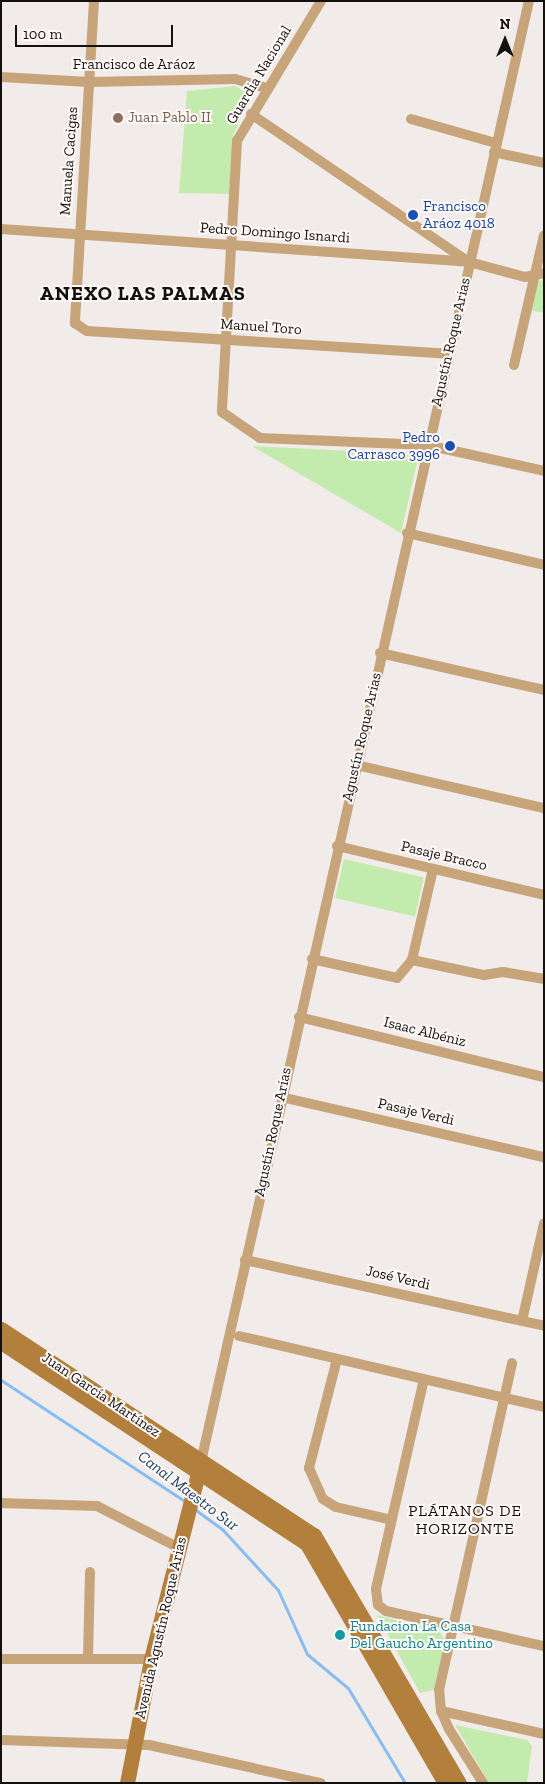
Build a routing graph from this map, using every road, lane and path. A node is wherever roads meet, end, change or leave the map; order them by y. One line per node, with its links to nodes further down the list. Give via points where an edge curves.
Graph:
1 (94, 1): 5 (street, Manuela Cacigas)
2 (321, 1): 6 (street, Guardia Nacional)
3 (529, 1): 9 (street, Agustín Roque Arias)
4 (1, 77): 5 (street, Francisco de Aráoz)
5 (89, 82): 6 (street, Francisco de Aráoz, via 235,79); 12 (street, Manuela Cacigas)
6 (266, 88): 7 (street, Guardia Nacional)
7 (251, 114): 14 (street, Guardia Nacional, via 237,141); 15 (street)
8 (411, 119): 9 (street)
9 (495, 148): 10 (street); 15 (street, Agustín Roque Arias)
10 (544, 163)
11 (1, 229): 12 (street, Pedro Domingo Isnardi)
12 (79, 234): 14 (street, Pedro Domingo Isnardi); 17 (street, Manuela Cacigas)
13 (544, 235): 16 (street)
14 (229, 245): 15 (street, Pedro Domingo Isnardi); 18 (street, Guardia Nacional)
15 (469, 262): 16 (street, Pedro Domingo Isnardi); 19 (street, Agustín Roque Arias)
16 (539, 275): 20 (street)
17 (76, 323): 18 (street, Manuel Toro, via 87,331)
18 (223, 340): 19 (street, Manuel Toro); 21 (street, Guardia Nacional, via 220,408 247,433 260,438)
19 (448, 354): 21 (street, Agustín Roque Arias)
20 (514, 364)
21 (427, 445): 22 (street); 23 (street, Agustín Roque Arias)
22 (544, 471)
23 (407, 533): 24 (street); 25 (street, Agustín Roque Arias)
24 (544, 565)
25 (380, 653): 26 (street); 27 (street, Agustín Roque Arias)
26 (544, 690)
27 (356, 764): 28 (street); 29 (street, Agustín Roque Arias)
28 (544, 808)
29 (337, 846): 30 (street, Pasaje Bracco); 32 (street, Agustín Roque Arias)
30 (433, 869): 31 (street, Pasaje Bracco); 33 (street)
31 (544, 895)
32 (312, 959): 33 (street, via 397,978); 35 (street, Agustín Roque Arias)
33 (412, 960): 34 (street, via 484,975 503,972)
34 (544, 979)
35 (299, 1017): 36 (street, Isaac Albéniz); 37 (street, Agustín Roque Arias)
36 (544, 1077)
37 (281, 1097): 38 (street, Pasaje Verdi); 40 (street, Agustín Roque Arias)
38 (544, 1157)
39 (544, 1223): 41 (street)
40 (245, 1260): 41 (street, José Verdi); 51 (street, Agustín Roque Arias)
41 (522, 1321): 42 (street, José Verdi)
42 (544, 1326)
43 (1, 1329): 51 (main road, Juan García Martínez)
44 (239, 1336): 46 (street)
45 (1, 1342): 51 (main road, Juan García Martínez)
46 (337, 1359): 48 (street); 53 (street, via 309,1468 323,1499 336,1507)
47 (512, 1363): 49 (street)
48 (424, 1379): 49 (street); 53 (street)
49 (504, 1397): 50 (street); 56 (street)
50 (544, 1407)
51 (199, 1468): 54 (main road, Avenida Agustín Roque Arias); 67 (main road, via 307,1544); 68 (main road, via 321,1541)
52 (1, 1503): 54 (street, via 97,1506)
53 (392, 1520): 56 (street, via 376,1589 378,1605 386,1611)
54 (179, 1548): 60 (main road, Avenida Agustín Roque Arias)
55 (90, 1572): 59 (street)
56 (455, 1628): 57 (street); 61 (street, via 439,1690)
57 (544, 1646)
58 (1, 1659): 59 (street)
59 (88, 1659): 60 (street)
60 (151, 1659): 64 (main road, Avenida Agustín Roque Arias)
61 (441, 1711): 62 (street); 69 (street)
62 (544, 1734)
63 (1, 1740): 64 (street)
64 (135, 1743): 65 (main road, Avenida Agustín Roque Arias); 66 (street)
65 (127, 1783)
66 (321, 1783)
67 (445, 1783)
68 (459, 1783)
69 (483, 1783)

